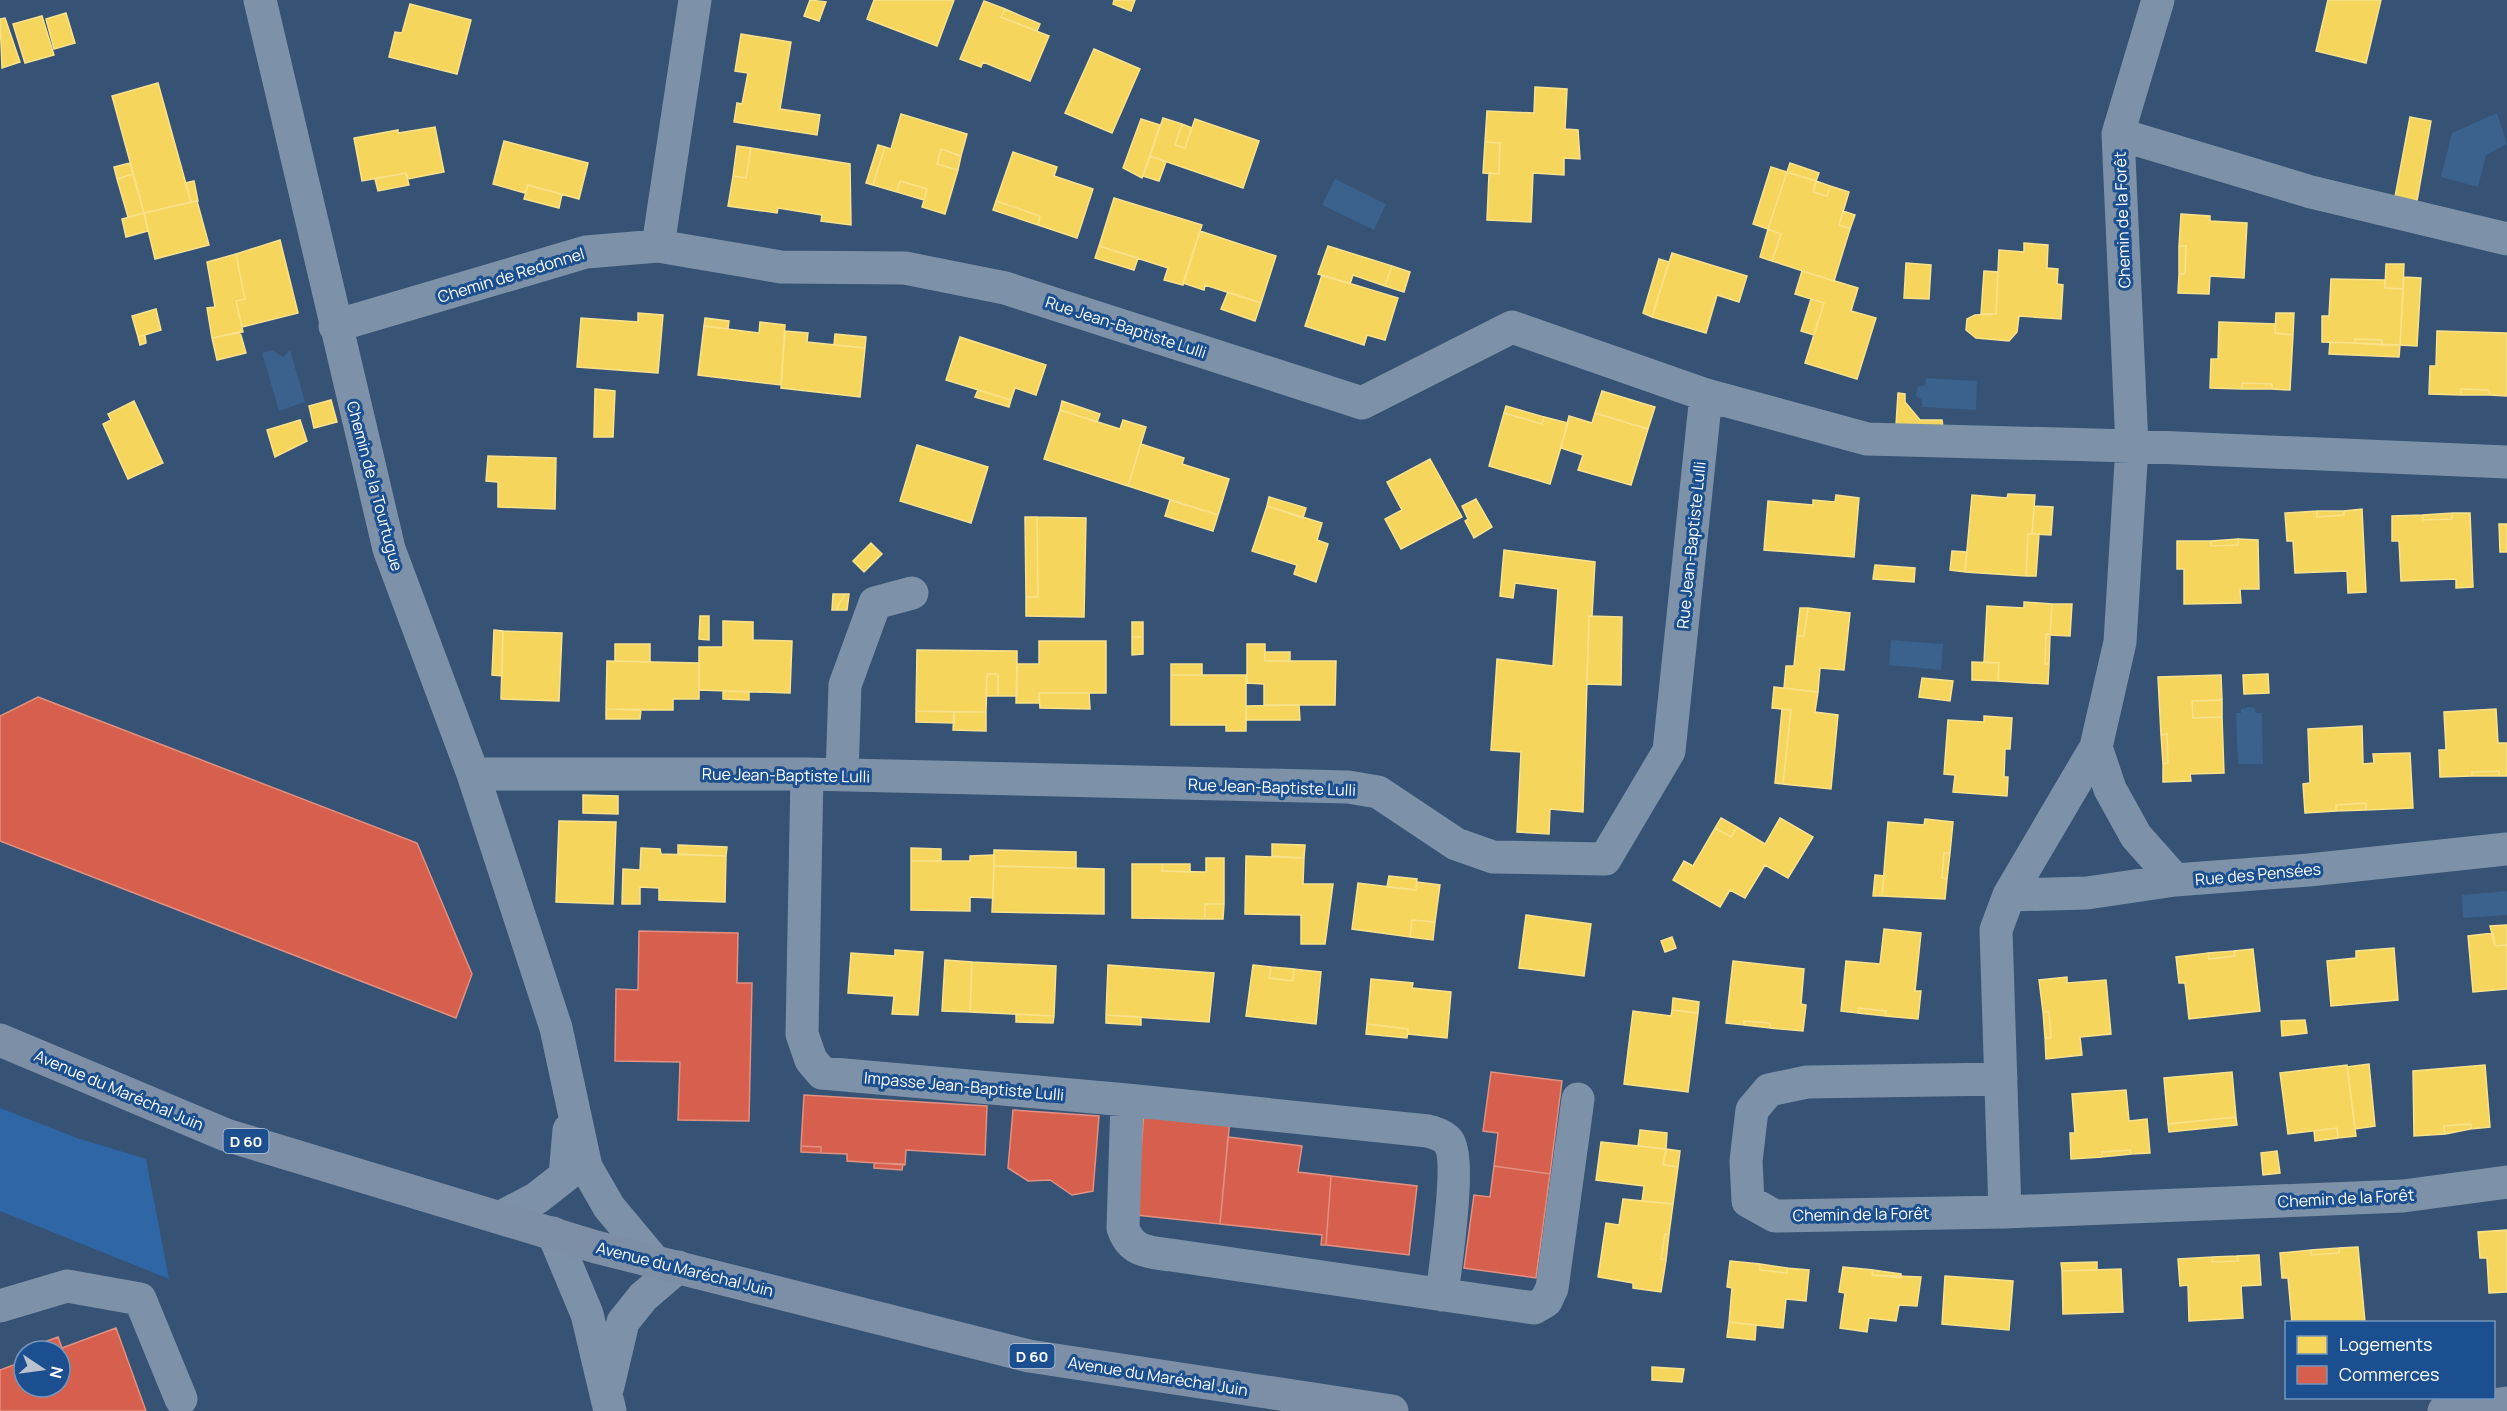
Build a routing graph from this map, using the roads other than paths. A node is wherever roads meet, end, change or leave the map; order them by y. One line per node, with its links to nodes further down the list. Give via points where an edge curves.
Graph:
1 (260, 0): 7 (street, Chemin de la Tourtugue)
2 (695, 0): 6 (street)
3 (2158, 0): 4 (street, Chemin de la Forêt)
4 (2118, 134): 5 (street, via 2311,192); 9 (street, Chemin de la Forêt)
5 (2507, 240)
6 (658, 246): 7 (street, Chemin de Redonnel, via 586,252); 8 (street, Rue Jean-Baptiste Lulli, via 781,267 905,268 1005,288 1362,403 1512,327)
7 (334, 326): 13 (street, Chemin de la Tourtugue, via 389,549)
8 (1706, 395): 9 (street, Rue Jean-Baptiste Lulli, via 1867,439); 15 (street, Rue Jean-Baptiste Lulli, via 1669,751 1605,860 1493,857 1456,844 1378,792 1348,787)
9 (2132, 446): 10 (street); 12 (street, Chemin de la Forêt, via 2120,642)
10 (2507, 462)
11 (912, 592): 15 (street, via 875,603 845,686)
12 (2096, 747): 17 (street, via 2110,789 2136,836); 18 (street, Chemin de la Forêt)
13 (473, 774): 14 (street, Rue Jean-Baptiste Lulli); 19 (street, Chemin de la Tourtugue)
14 (807, 774): 15 (street, Rue Jean-Baptiste Lulli); 23 (street, Impasse Jean-Baptiste Lulli, via 802,1034 811,1060 822,1073)
15 (842, 775)
16 (2507, 849): 17 (street, Rue des Pensées)
17 (2175, 880): 18 (street, Rue des Pensées, via 2087,893)
18 (2009, 895): 21 (street, Chemin de la Forêt, via 1996,930)
19 (556, 1028): 26 (street, Chemin de la Tourtugue, via 570,1118 565,1176 537,1198); 28 (street, Chemin de la Tourtugue, via 586,1167 609,1207)
20 (0, 1040): 26 (main road, Avenue du Maréchal Juin / D 60, via 226,1135)
21 (2001, 1079): 25 (street, Chemin de la Forêt); 25 (street, Chemin de la Forêt, via 1807,1082 1769,1090 1752,1110 1746,1161 1748,1201 1775,1216)
22 (1578, 1099): 29 (street, via 1552,1288 1546,1301 1534,1308)
23 (1128, 1100): 29 (street, via 1123,1228 1134,1248); 29 (street, Impasse Jean-Baptiste Lulli, via 1439,1134 1448,1141 1453,1153 1454,1184)
24 (2507, 1182): 25 (street, Chemin de la Forêt, via 2403,1196)
25 (2005, 1212)
26 (501, 1217): 27 (main road, Avenue du Maréchal Juin / D 60)
27 (552, 1233): 28 (main road, Avenue du Maréchal Juin / D 60); 32 (street, via 587,1314)
28 (666, 1264): 32 (street, via 623,1322); 34 (main road, Avenue du Maréchal Juin / D 60, via 1029,1356)
29 (1442, 1295)
30 (0, 1306): 31 (street, via 68,1286 140,1299)
31 (182, 1399)
32 (608, 1402)
33 (2507, 1403): 35 (main road)
34 (1392, 1411)
35 (2444, 1411)

